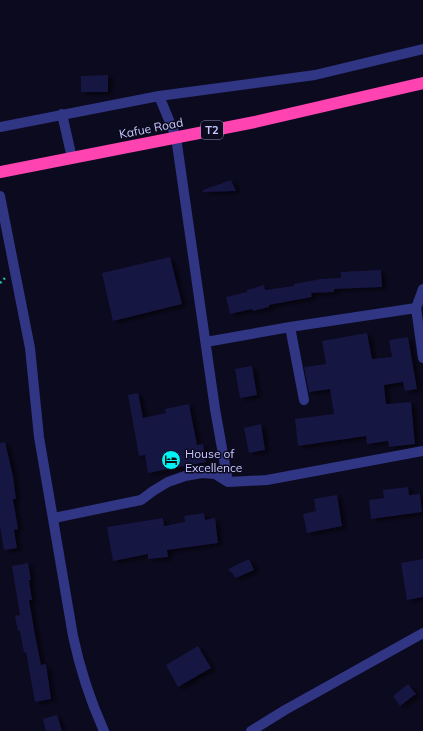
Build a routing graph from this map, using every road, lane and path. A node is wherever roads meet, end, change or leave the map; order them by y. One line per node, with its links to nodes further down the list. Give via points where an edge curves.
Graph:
1 (423, 48): 3 (street, via 315,74)
2 (423, 83): 6 (highway, Kafue Road / T2, via 256,122)
3 (159, 96): 4 (street); 6 (street)
4 (62, 114): 5 (street); 7 (street)
5 (0, 127)
6 (176, 137): 7 (highway, Kafue Road / T2); 13 (street)
7 (72, 158): 8 (highway, Kafue Road / T2)
8 (0, 172)
9 (0, 196): 18 (street, via 30,348 39,437)
10 (423, 289): 11 (street)
11 (416, 308): 12 (street); 14 (street)
12 (290, 327): 13 (street); 15 (street)
13 (206, 342): 17 (street)
14 (423, 358)
15 (304, 400)
16 (423, 451): 17 (street, via 267,480)
17 (228, 482): 18 (street, via 215,474 185,476 168,482 141,500)
18 (54, 518): 20 (street, via 78,660)
19 (423, 632): 21 (street)
20 (104, 731)
21 (251, 731)

